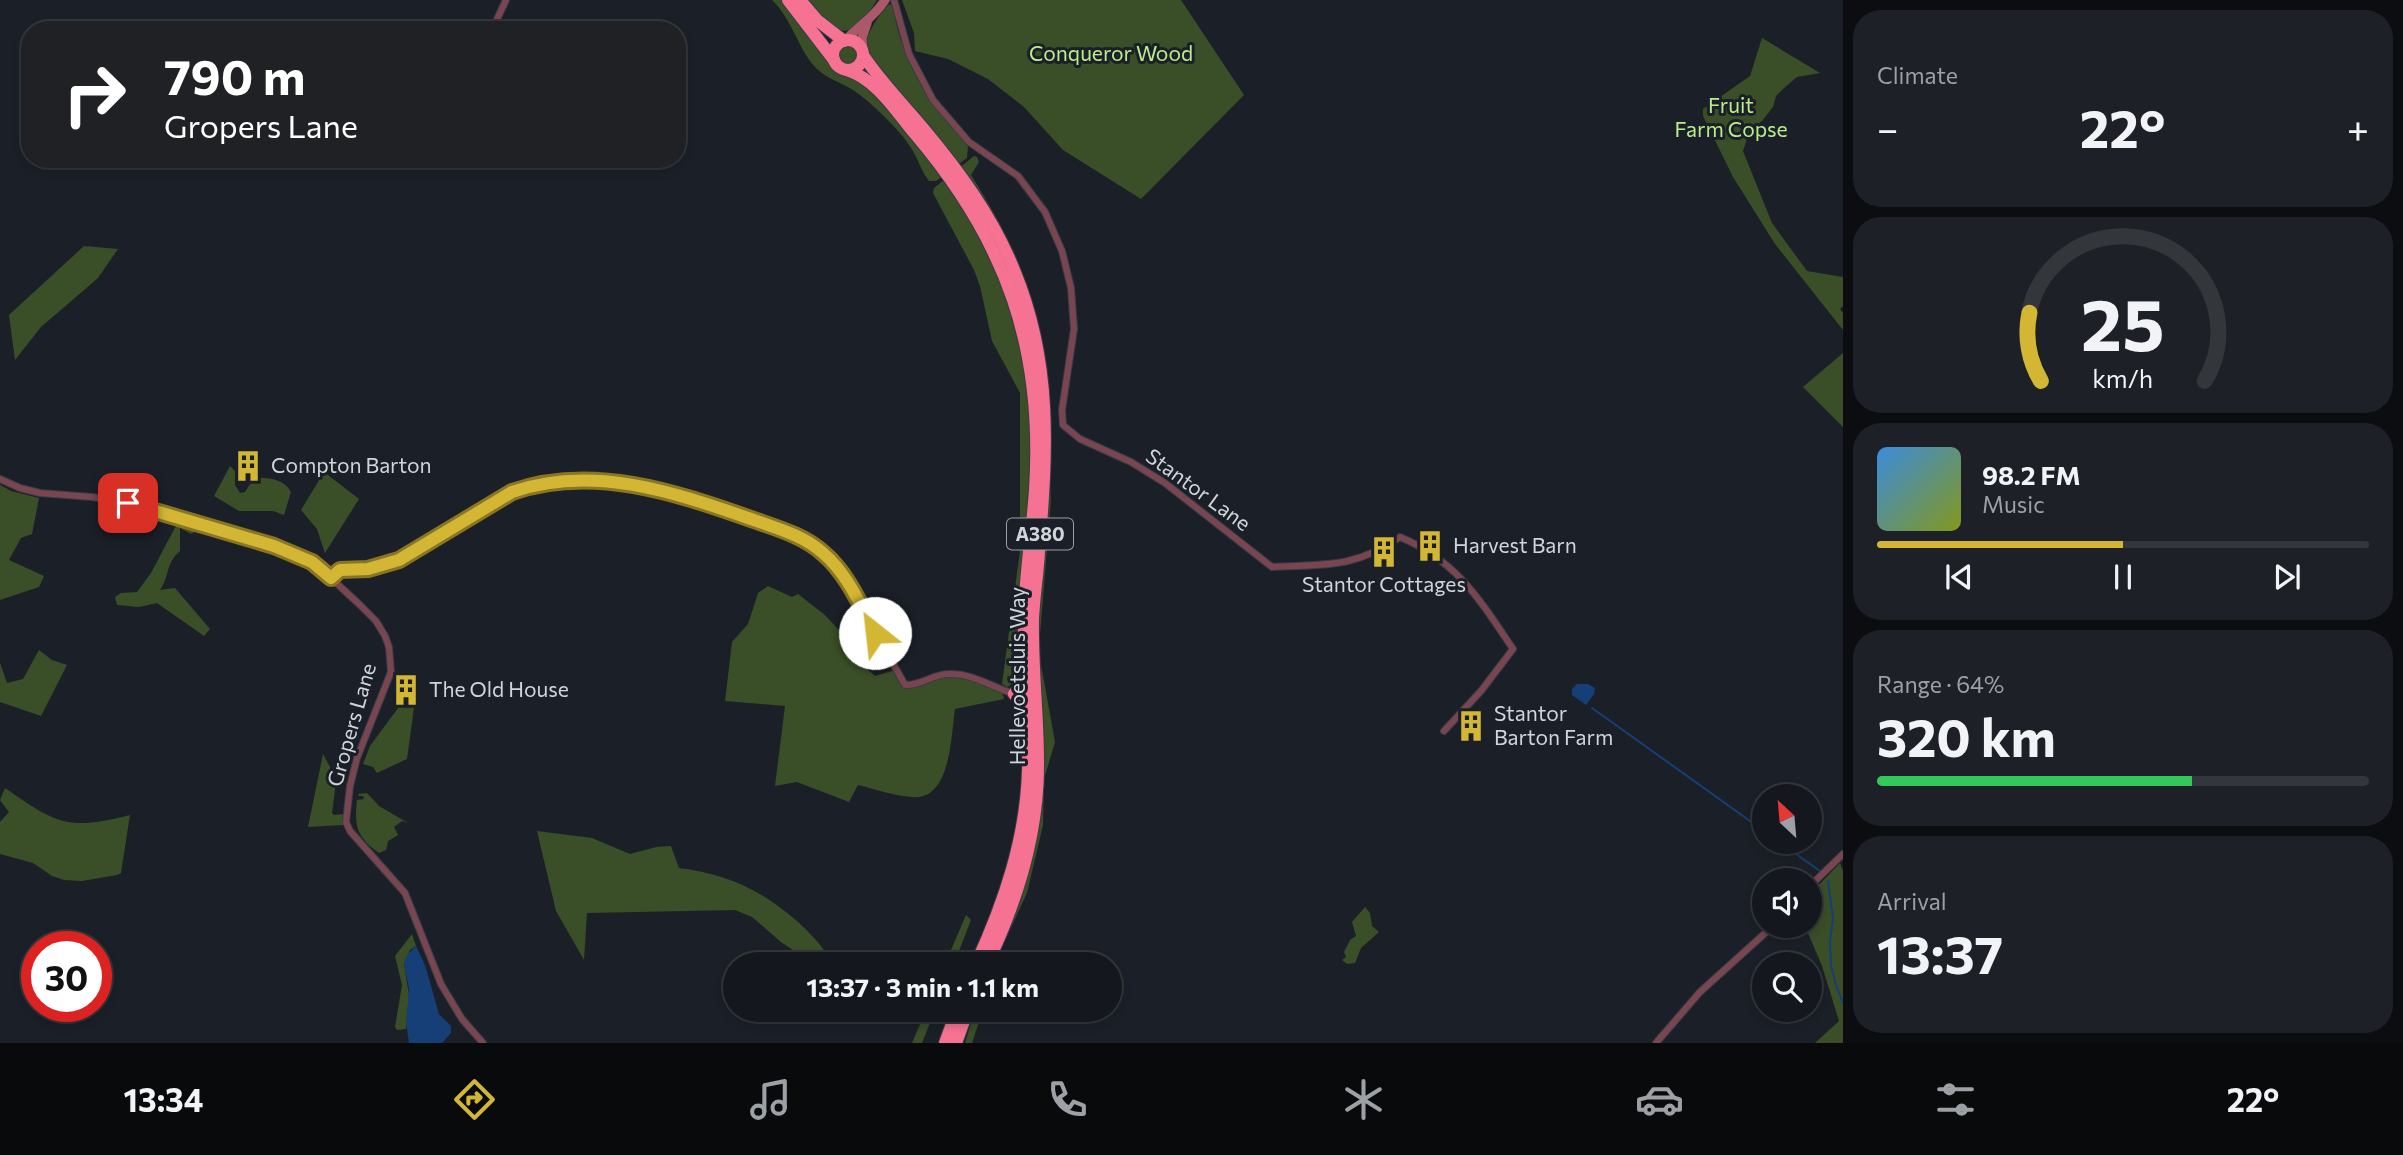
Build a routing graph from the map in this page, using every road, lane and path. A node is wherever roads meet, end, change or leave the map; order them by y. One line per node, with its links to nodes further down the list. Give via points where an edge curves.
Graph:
1 (506, 0): 6 (street)
2 (788, 0): 10 (highway)
3 (800, 0): 8 (highway, via 817,20)
4 (885, 0): 7 (street)
5 (894, 0): 17 (street, Stantor Lane, via 909,54 933,100 969,142 1018,176 1045,212 1062,251 1074,329 1063,425 1080,439 1165,482 1272,567 1338,564 1400,537 1450,566 1513,649)
6 (496, 21)
7 (867, 23): 8 (street); 9 (street)
8 (845, 40): 9 (highway, via 857,43); 10 (highway, via 835,48)
9 (863, 53): 11 (highway, via 858,66); 22 (highway, Hellevoetsluis Way / A380, via 990,221 1026,300 1043,376 1046,447 1033,636 1037,795 1020,881)
10 (834, 60): 11 (highway)
11 (847, 70): 14 (highway, Hellevoetsluis Way / A380, via 873,84 959,191 992,248 1018,313 1031,369 1036,431 1024,613)
12 (0, 479): 13 (street, Gropers Lane, via 40,493 100,498 157,510 274,546 312,562)
13 (331, 578): 15 (street, via 340,570 368,569 399,560 512,492 532,485 579,479 609,481 673,493 811,544 833,562 847,582 905,685 958,674); 25 (street, Gropers Lane, via 380,627 389,647 391,672 357,758 346,822 405,893 441,984)
14 (1025, 680): 15 (highway); 16 (highway, Hellevoetsluis Way / A380)
15 (1014, 694): 16 (highway)
16 (1028, 724): 21 (highway, Hellevoetsluis Way / A380, via 1026,801 1017,852)
17 (1444, 731)
18 (1843, 855): 19 (street)
19 (1822, 875)
20 (1760, 938): 28 (street, via 1700,992)
21 (981, 952)
22 (992, 952)
23 (953, 1022): 26 (highway)
24 (964, 1022): 27 (highway)
25 (483, 1043)
26 (946, 1043)
27 (956, 1043)
28 (1656, 1043)

